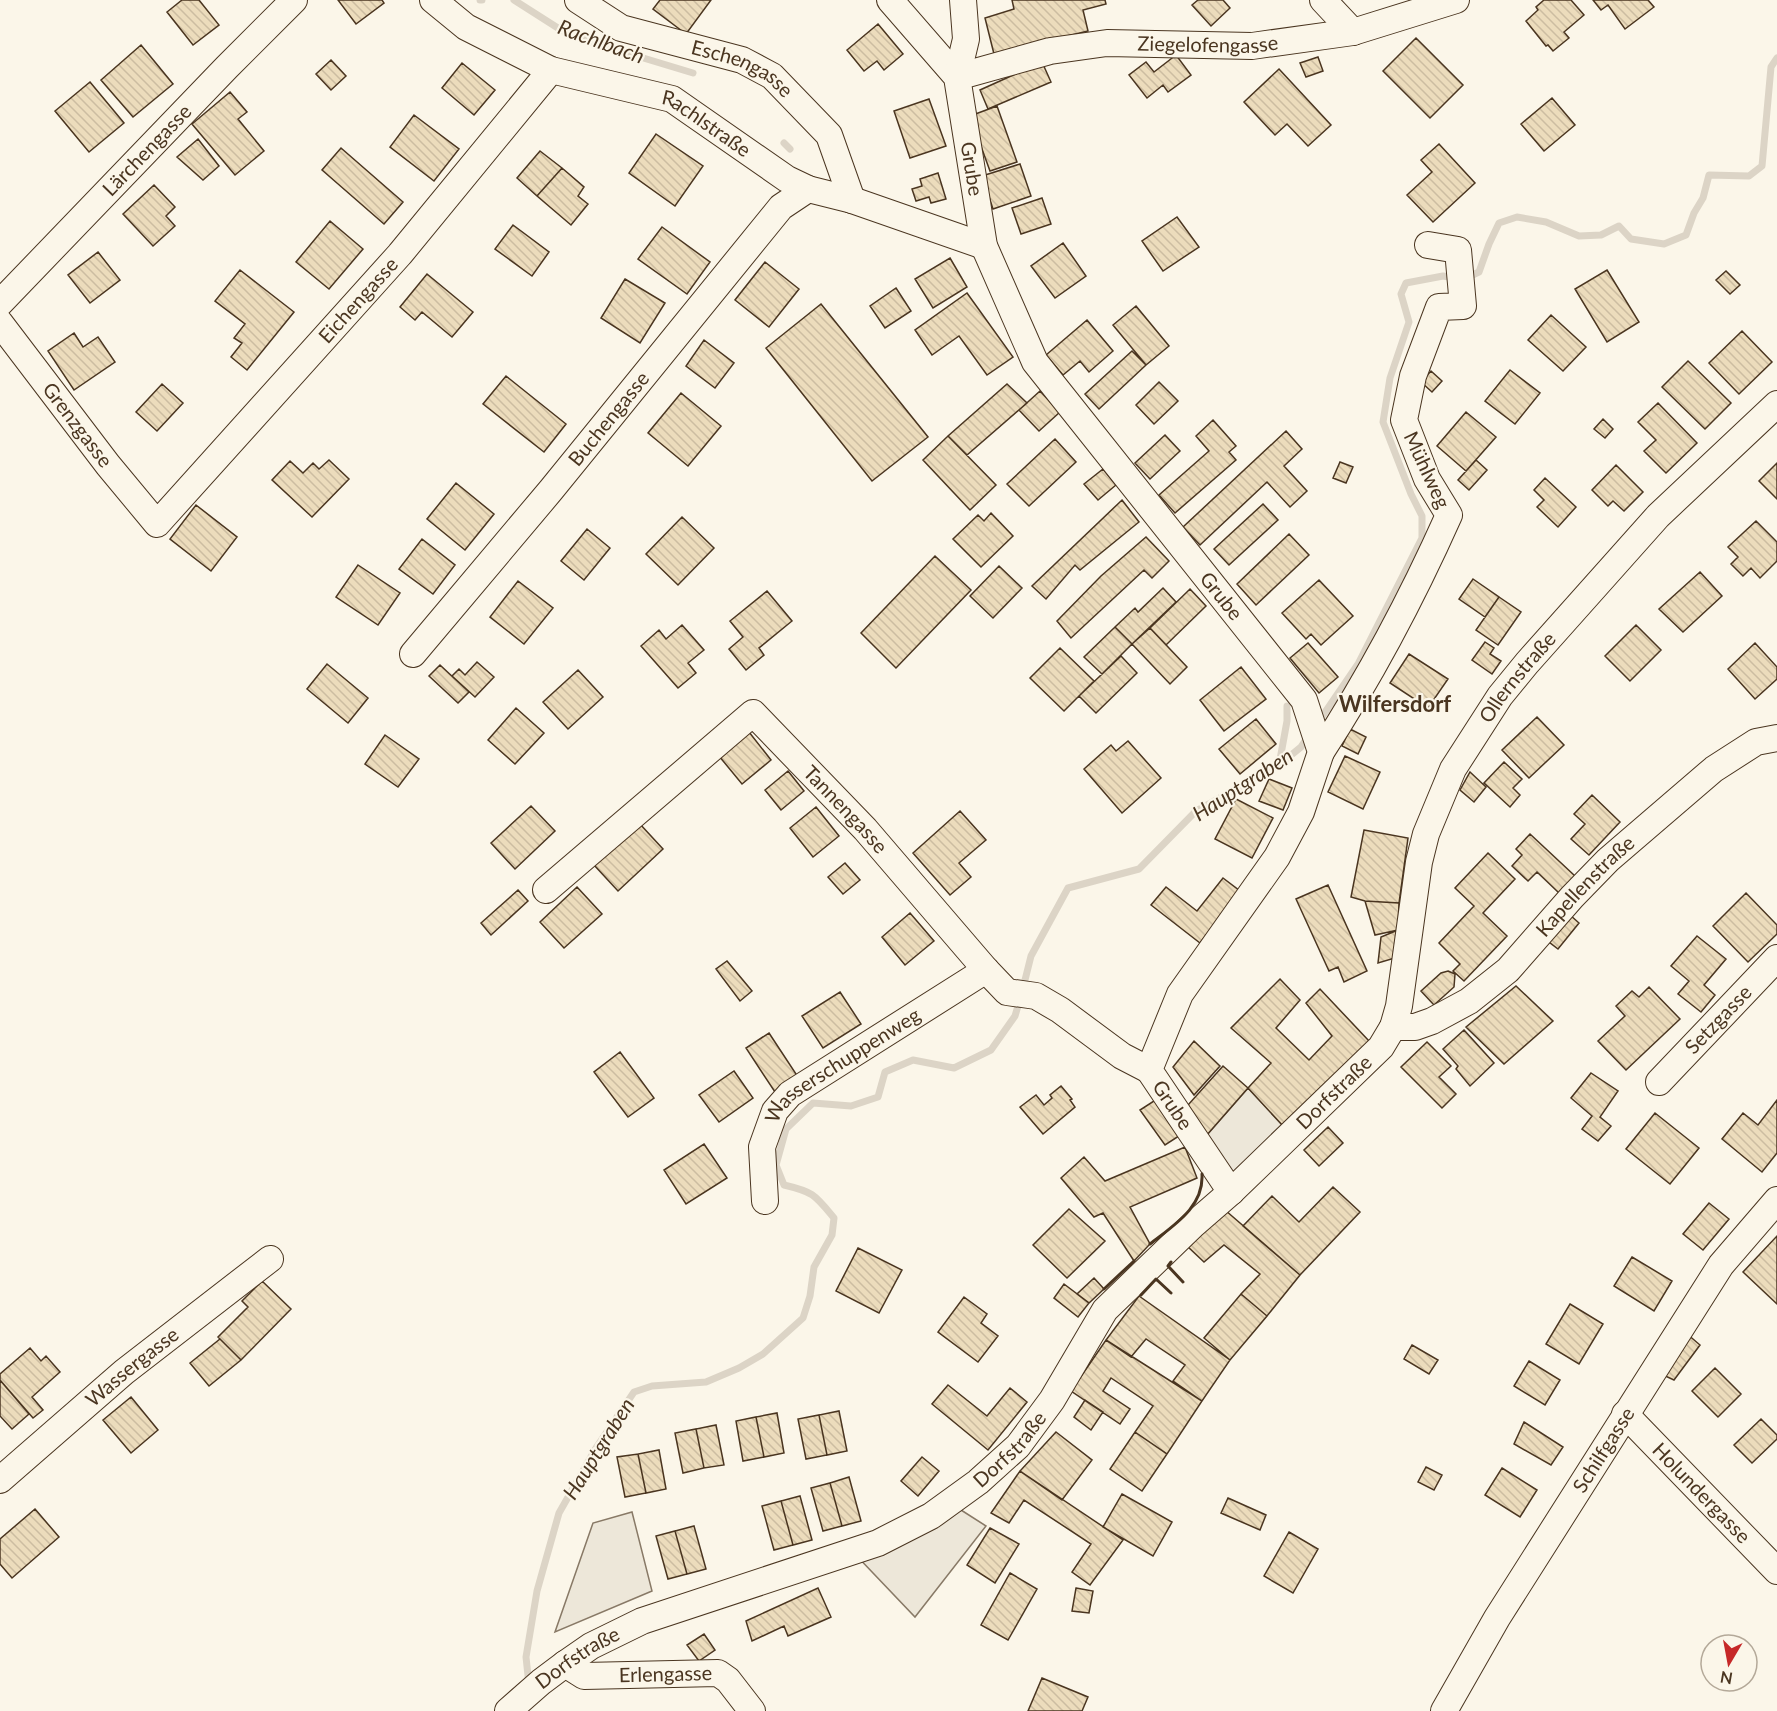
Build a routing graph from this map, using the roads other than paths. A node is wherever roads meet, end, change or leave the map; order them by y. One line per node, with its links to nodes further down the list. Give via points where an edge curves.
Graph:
1 (294, 0): 15 (street, Lärchengasse)
2 (433, 0): 9 (street, Rachlstraße, via 466,27)
3 (578, 0): 12 (street, Eschengasse, via 621,28 742,60 772,76 829,135)
4 (890, 0): 10 (street)
5 (963, 0): 10 (street, via 966,39)
6 (1323, 0): 8 (street)
7 (1456, 0): 8 (street, Ziegelofengasse)
8 (1353, 32): 10 (street, Ziegelofengasse, via 1252,46 1107,43 1050,51)
9 (551, 70): 11 (street, Rachlstraße, via 672,99 787,179); 18 (street, Eichengasse, via 400,254)
10 (957, 77): 14 (street, Grube)
11 (808, 189): 12 (street, Rachlstraße); 19 (street, Buchengasse, via 781,207)
12 (852, 200): 14 (street, Rachlstraße)
13 (1428, 245): 21 (street, Mühlweg, via 1458,250 1462,306 1439,307 1413,376 1404,420 1427,479 1449,515 1356,699)
14 (984, 246): 21 (street, Grube, via 1035,362 1304,700)
15 (0, 303)
16 (0, 323): 18 (street, Grenzgasse)
17 (1777, 404): 25 (street, Ollernstraße, via 1658,516 1527,663 1500,696 1454,769 1426,834 1419,862 1399,1006)
18 (158, 524)
19 (413, 654)
20 (1777, 738): 25 (street, Kapellenstraße, via 1756,742 1705,777 1608,860 1508,970 1468,1001 1415,1027)
21 (1319, 746): 26 (street, Grube, via 1301,812 1277,857 1180,994)
22 (546, 890): 24 (street, Tannengasse, via 753,712 865,829)
23 (1777, 958): 27 (street, Setzgasse)
24 (986, 970): 26 (street, Tannengasse, via 1007,992 1036,996 1122,1056); 30 (street, Wasserschuppenweg, via 790,1094 775,1112 762,1147)
25 (1392, 1027): 28 (street, Dorfstraße, via 1381,1047)
26 (1149, 1070): 28 (street, Grube)
27 (1659, 1082)
28 (1231, 1192): 35 (street, Dorfstraße, via 1105,1310 1052,1400 1018,1446 931,1516 878,1543 642,1621 591,1646)
29 (1777, 1200): 32 (street, Schilfgasse, via 1721,1265)
30 (765, 1201)
31 (270, 1259): 33 (street, Wassergasse, via 124,1372)
32 (1625, 1414): 34 (street, Holundergasse); 38 (street, Schilfgasse, via 1497,1618)
33 (0, 1480)
34 (1777, 1571)
35 (565, 1664): 36 (street, Dorfstraße); 37 (street, Erlengasse, via 584,1676 718,1673)
36 (511, 1709)
37 (752, 1711)
38 (1444, 1711)

